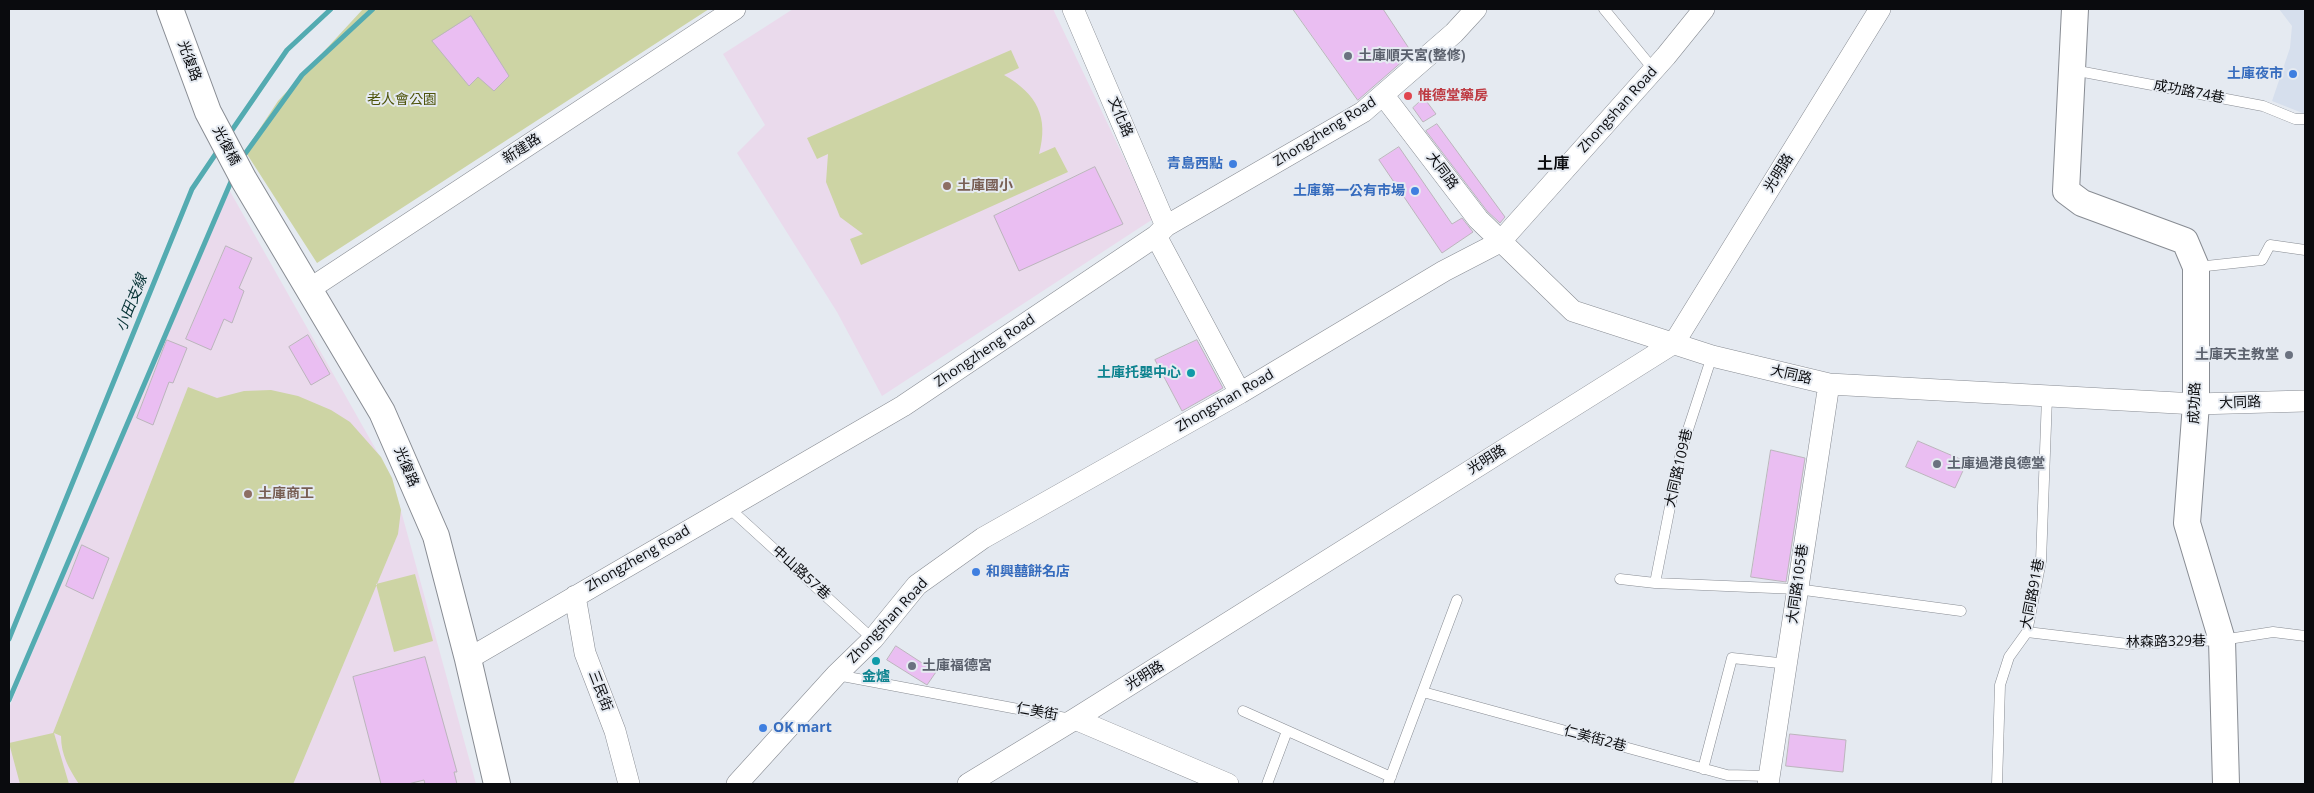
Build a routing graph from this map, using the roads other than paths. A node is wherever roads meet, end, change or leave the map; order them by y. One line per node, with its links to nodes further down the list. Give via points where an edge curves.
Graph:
1 (170, 9): 12 (street, 光復路)
2 (735, 9): 19 (street, 新建路)
3 (1073, 9): 15 (street, 文化路)
4 (1476, 9): 11 (street, Zhongzheng Road)
5 (1604, 9): 9 (lane)
6 (1704, 9): 9 (street, Zhongshan Road)
7 (1880, 9): 20 (street, 光明路)
8 (2075, 9): 10 (street, 成功路)
9 (1654, 70): 16 (street, Zhongshan Road)
10 (2072, 70): 13 (lane, 成功路74巷, via 2263,106 2295,119); 18 (street, 成功路, via 2066,191 2082,202 2185,241)
11 (1384, 96): 15 (street, Zhongzheng Road, via 1364,112); 16 (street, 大同路, via 1478,219)
12 (208, 112): 14 (street, 光復橋)
13 (2305, 119)
14 (244, 180): 19 (street, 光復路)
15 (1161, 231): 23 (street, 文化路); 27 (street, Zhongzheng Road, via 903,406)
16 (1500, 242): 20 (street, 大同路, via 1573,311); 23 (street, Zhongshan Road)
17 (2305, 250): 18 (lane, via 2270,245 2262,260)
18 (2196, 267): 26 (street, 成功路)
19 (308, 290): 38 (street, 光復路, via 382,412 436,536)
20 (1674, 343): 21 (street, 大同路); 43 (street, 光明路)
21 (1712, 356): 22 (street, 大同路); 29 (lane, 大同路109巷, via 1681,450)
22 (1829, 384): 24 (street, 大同路); 30 (street, 大同路105巷)
23 (1240, 393): 36 (street, Zhongshan Road, via 983,538 918,585)
24 (2047, 397): 26 (street, 大同路); 34 (lane, 大同路91巷, via 2041,561)
25 (2305, 401): 26 (street, 大同路)
26 (2196, 404): 37 (street, 成功路, via 2188,523)
27 (728, 507): 31 (street, Zhongzheng Road); 36 (lane, 中山路57巷)
28 (1620, 579): 29 (lane)
29 (1656, 583): 30 (lane)
30 (1797, 589): 33 (lane); 39 (street, 大同路105巷)
31 (575, 596): 38 (street, Zhongzheng Road); 49 (street, 三民街, via 585,653 615,731)
32 (1457, 600): 41 (lane)
33 (1961, 611)
34 (2027, 632): 37 (lane, 林森路329巷, via 2128,644); 54 (lane, 大同路91巷, via 2009,657 2000,685)
35 (2305, 636): 37 (lane, 林森路329巷, via 2273,632)
36 (875, 640): 40 (street, Zhongshan Road)
37 (2222, 640): 55 (street, 成功路)
38 (468, 659): 48 (street, 光復路)
39 (1788, 664): 45 (lane, via 1732,658); 46 (street, 大同路105巷)
40 (836, 675): 43 (lane, 仁美街); 50 (street, Zhongshan Road)
41 (1423, 692): 45 (lane, 仁美街2巷); 47 (lane)
42 (1243, 711): 44 (lane)
43 (1076, 719): 51 (street, 光明路); 52 (street, 仁美街)
44 (1288, 730): 47 (lane); 53 (lane)
45 (1703, 769): 46 (lane, 仁美街2巷)
46 (1769, 780)
47 (1389, 781)
48 (497, 784)
49 (630, 784)
50 (738, 784)
51 (968, 784)
52 (1228, 784)
53 (1267, 784)
54 (1997, 784)
55 (2226, 784)

